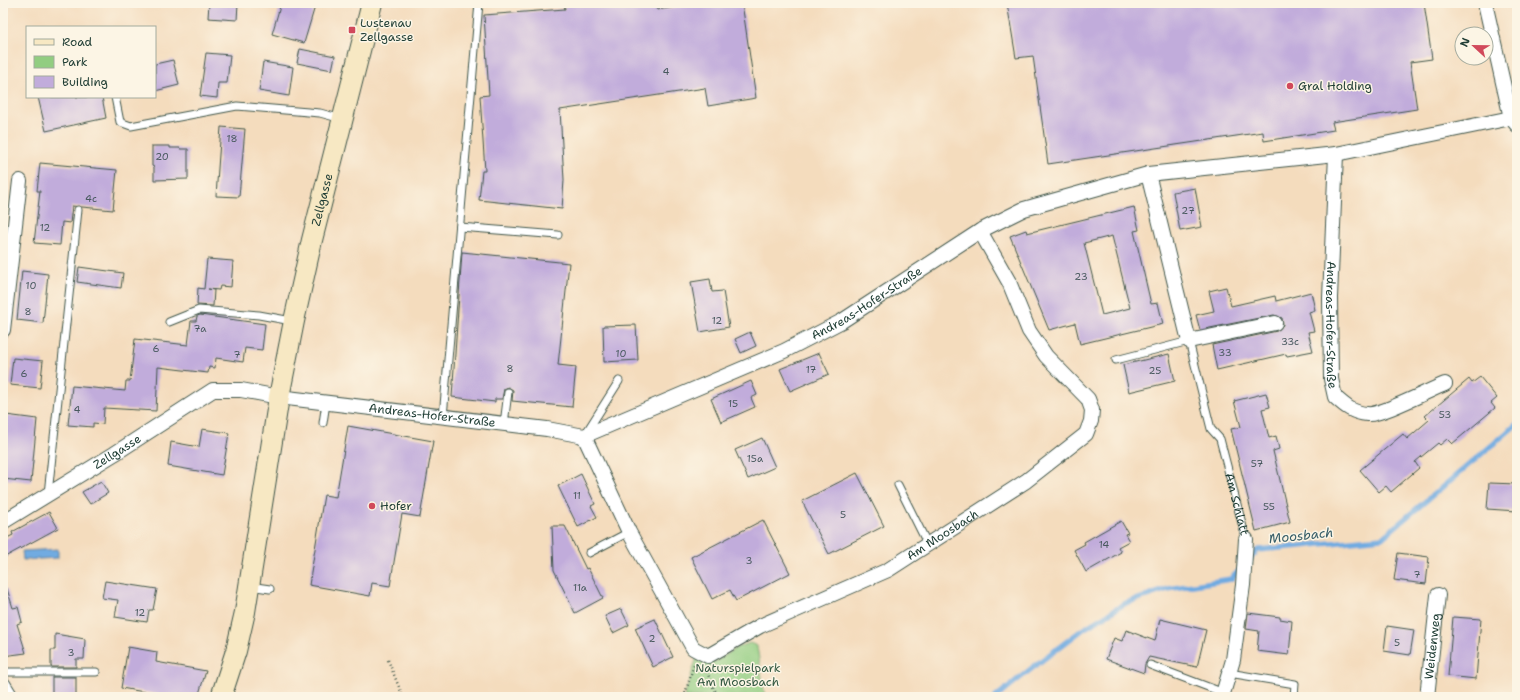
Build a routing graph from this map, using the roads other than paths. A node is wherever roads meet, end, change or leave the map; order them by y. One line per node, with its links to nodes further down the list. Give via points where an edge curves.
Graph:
1 (372, 3): 5 (main road, Zellgasse)
2 (479, 3): 11 (lane)
3 (1485, 3): 6 (street)
4 (115, 98): 5 (lane, via 120,122 131,126 237,106 320,113)
5 (342, 119): 14 (main road, Zellgasse)
6 (1514, 122): 7 (street, Andreas-Hofer-Straße)
7 (1336, 154): 8 (street, Andreas-Hofer-Straße); 21 (street, Andreas-Hofer-Straße, via 1330,298 1331,379 1335,398 1350,410 1368,415)
8 (1148, 174): 12 (street, Andreas-Hofer-Straße, via 1024,209); 18 (street)
9 (20, 181): 17 (street)
10 (78, 210): 30 (lane)
11 (460, 227): 13 (lane); 25 (lane)
12 (980, 231): 28 (street, Andreas-Hofer-Straße, via 842,322 784,351); 34 (street, Am Moosbach, via 1009,282 1029,331 1046,356 1088,399 1092,410 1091,422 1086,434 1026,481)
13 (558, 235)
14 (294, 321): 15 (lane, via 199,310); 23 (main road, Zellgasse)
15 (169, 322)
16 (1275, 323): 18 (street)
17 (3, 330)
18 (1189, 341): 19 (lane); 33 (lane, Am Schlatt, via 1211,428 1220,439)
19 (1116, 360)
20 (619, 381): 28 (lane)
21 (1445, 384)
22 (508, 392): 27 (lane)
23 (279, 397): 24 (street, Andreas-Hofer-Straße); 30 (street, Zellgasse, via 241,390 213,390); 36 (main road, Zellgasse)
24 (326, 403): 25 (street, Andreas-Hofer-Straße); 26 (lane)
25 (443, 417): 27 (street, Andreas-Hofer-Straße)
26 (323, 423)
27 (504, 424): 28 (street, Andreas-Hofer-Straße)
28 (584, 436): 32 (street)
29 (898, 485): 34 (lane)
30 (48, 494): 31 (street, Zellgasse)
31 (3, 522)
32 (629, 532): 34 (street, Am Moosbach, via 693,648 703,653 888,570); 35 (lane)
33 (1246, 540): 42 (street, Am Schlatt, via 1243,585)
34 (928, 545)
35 (589, 553)
36 (249, 586): 37 (lane); 46 (main road, Zellgasse, via 236,651)
37 (270, 589)
38 (1438, 595): 48 (street, Weidenweg)
39 (1150, 665): 44 (lane)
40 (3, 672): 41 (lane)
41 (96, 672)
42 (1229, 673): 44 (street, Am Schlatt); 47 (lane, via 1295,684)
43 (3, 684): 45 (street)
44 (1223, 695)
45 (11, 697)
46 (221, 697)
47 (1294, 697)
48 (1427, 697)

